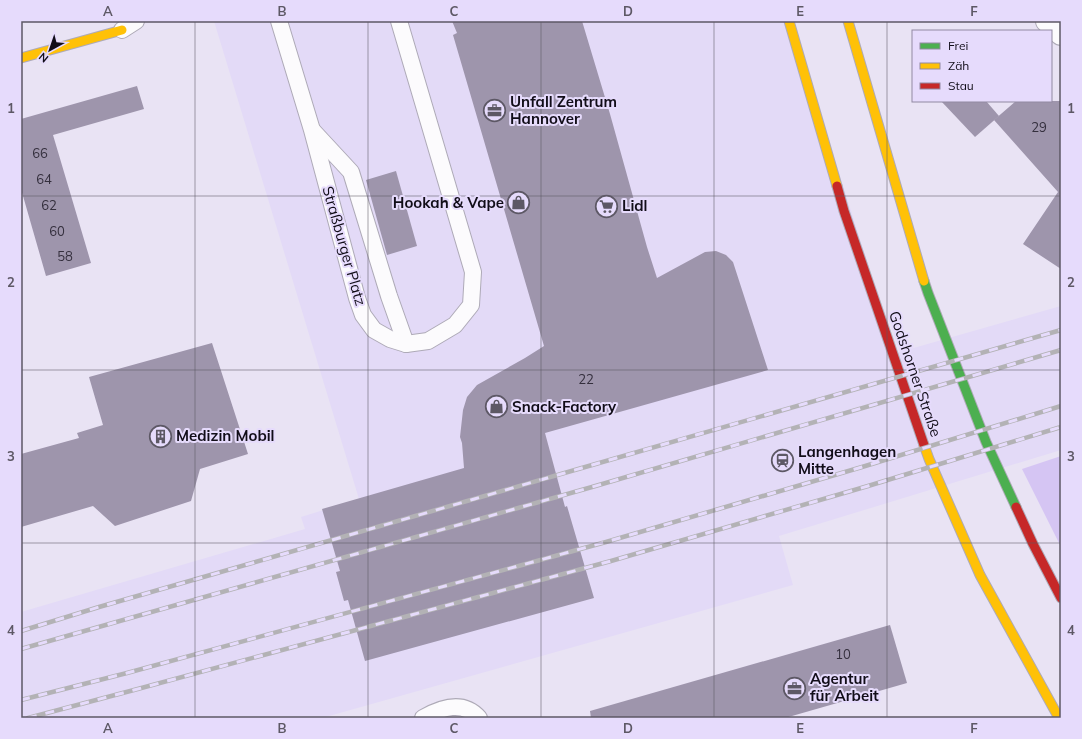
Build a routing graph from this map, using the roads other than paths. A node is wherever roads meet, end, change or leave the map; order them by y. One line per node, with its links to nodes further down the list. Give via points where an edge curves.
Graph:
1 (136, 21): 7 (lane)
2 (279, 21): 10 (lane, Straßburger Platz)
3 (399, 21): 11 (lane, Straßburger Platz, via 473,272 471,305 455,324 428,341)
4 (789, 21): 15 (main road, Godshorner Straße, via 844,211 929,459 980,575)
5 (848, 21): 12 (main road, via 928,293 986,442)
6 (1046, 21): 8 (street)
7 (122, 30): 9 (main road)
8 (1061, 34)
9 (21, 58)
10 (312, 130): 11 (lane, via 351,172); 11 (lane, Straßburger Platz, via 363,315 374,330)
11 (406, 344)
12 (1061, 598)
13 (423, 718): 14 (lane, via 433,712 460,706 474,712)
14 (479, 718)
15 (1059, 718)

